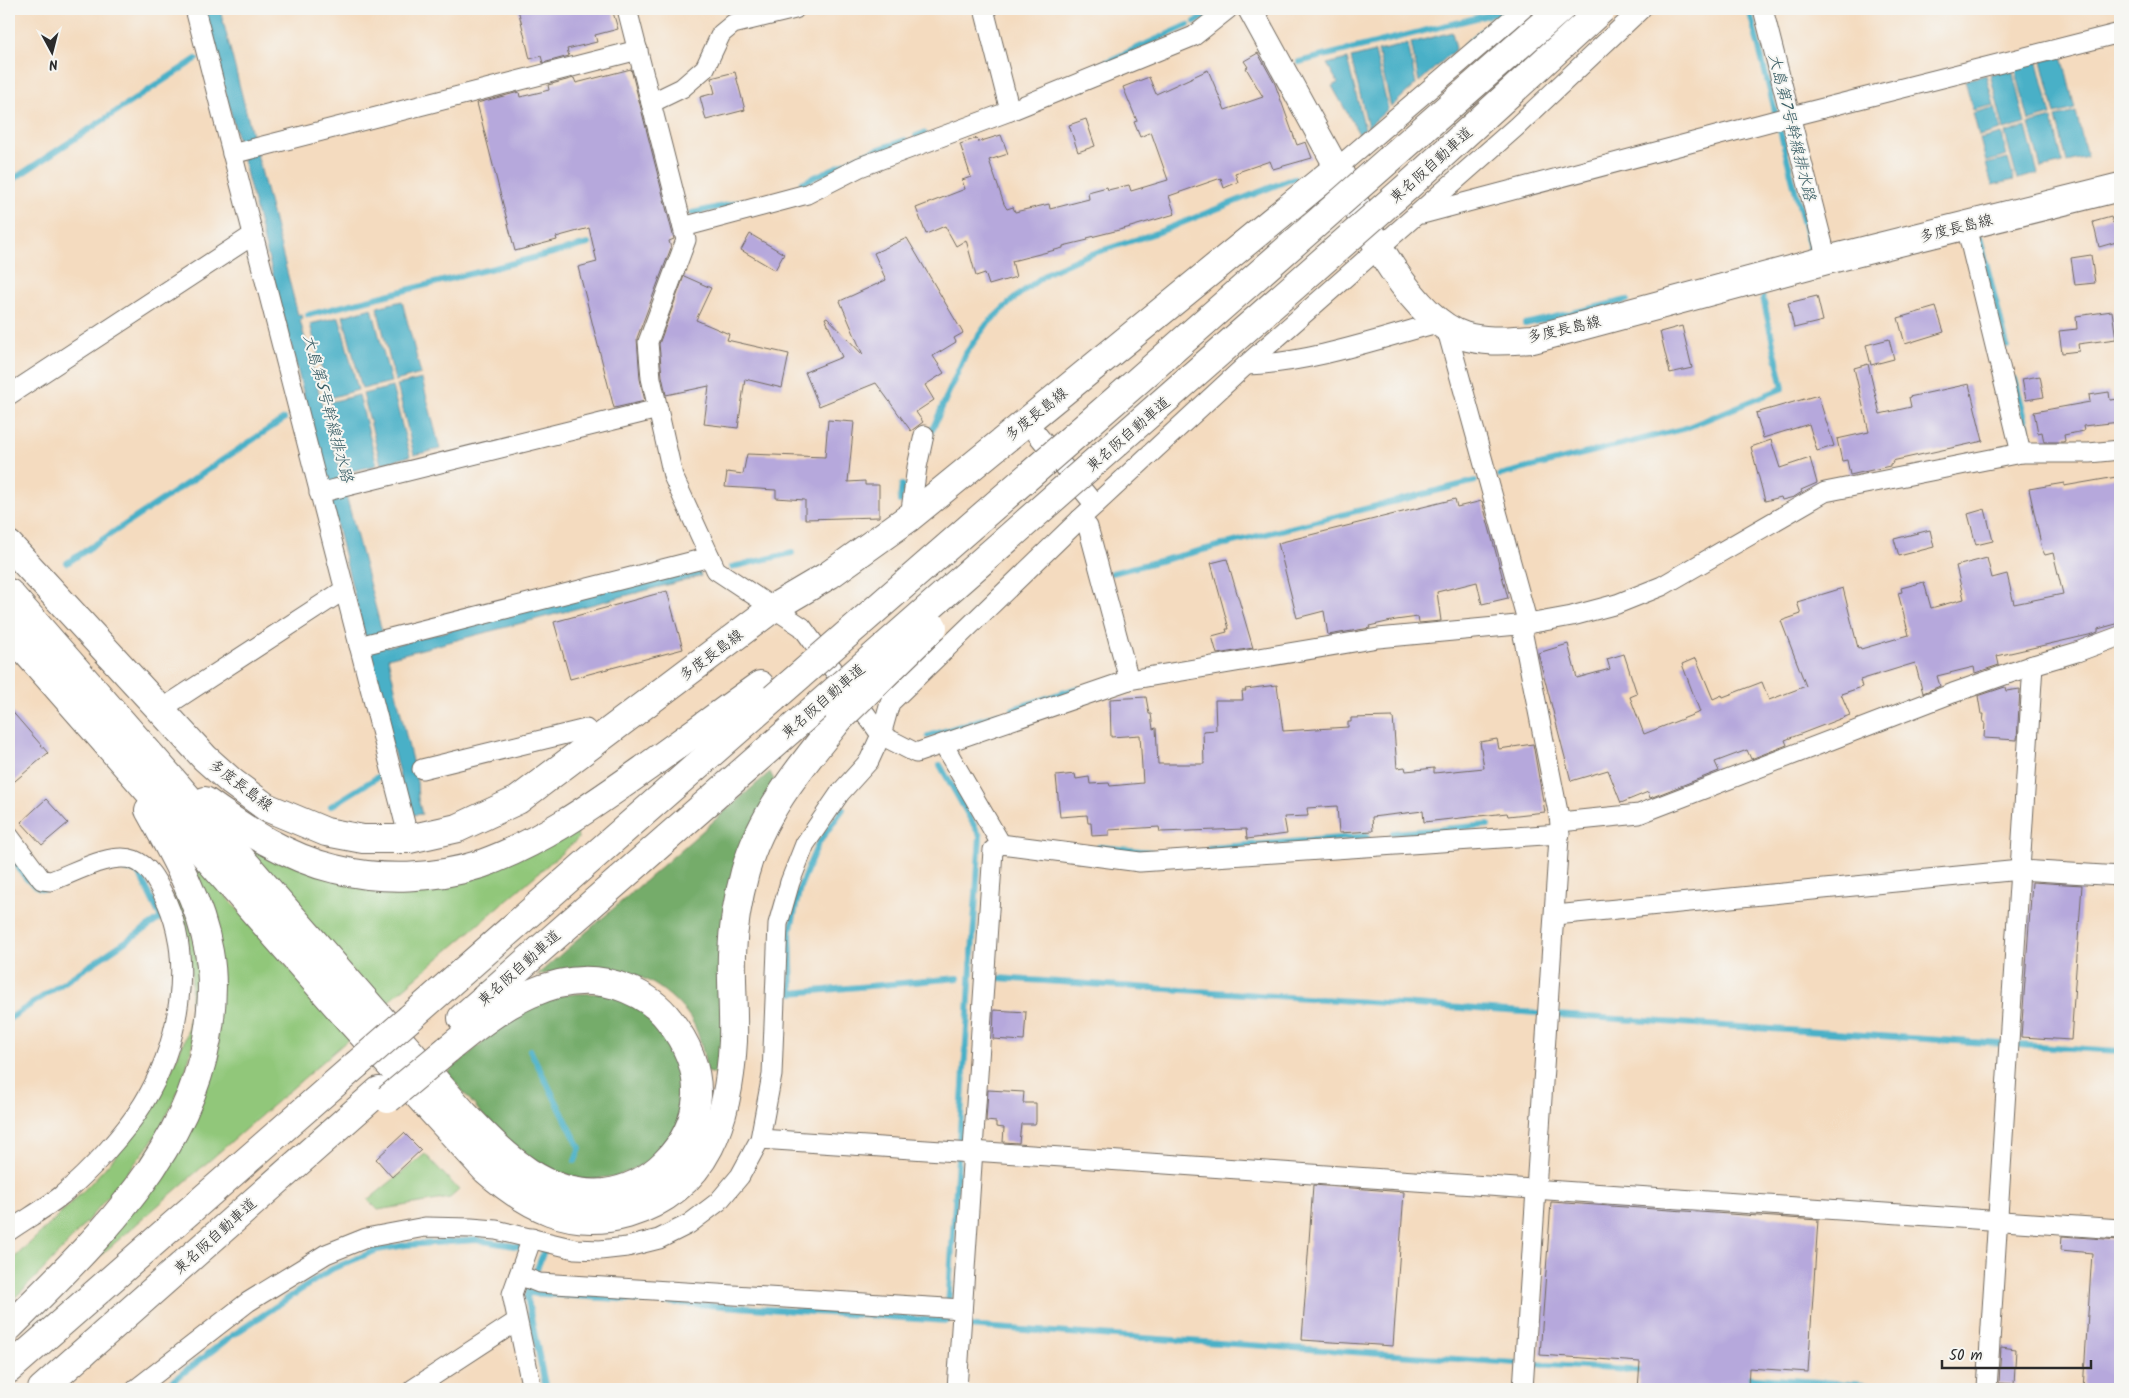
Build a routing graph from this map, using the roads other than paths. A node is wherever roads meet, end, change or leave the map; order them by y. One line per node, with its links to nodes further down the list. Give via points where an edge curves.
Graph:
1 (195, 9): 17 (street)
2 (627, 9): 13 (street)
3 (795, 9): 14 (street, via 733,24 721,34 705,68 682,88)
4 (984, 9): 15 (street)
5 (1228, 9): 15 (street, via 1194,36)
6 (1250, 9): 18 (street)
7 (1523, 9): 18 (street)
8 (1560, 9): 50 (main road, 東名阪自動車道, bridge, via 1133,385 1066,430 824,636)
9 (1602, 9): 30 (main road, 東名阪自動車道, bridge, via 1407,187)
10 (1641, 9): 20 (street)
11 (1763, 9): 16 (street)
12 (2120, 33): 16 (street)
13 (638, 50): 14 (street); 17 (street)
14 (651, 103): 22 (street)
15 (1010, 112): 22 (street, via 860,167 807,194)
16 (1781, 119): 20 (street); 25 (street)
17 (235, 153): 23 (street)
18 (1337, 168): 24 (main road, 多度長島線); 31 (main road, 多度長島線)
19 (2120, 187): 21 (main road, 多度長島線)
20 (1418, 215): 24 (street)
21 (1966, 226): 25 (main road, 多度長島線); 34 (street)
22 (683, 227): 29 (street, via 686,240 648,342)
23 (253, 235): 28 (street); 35 (street)
24 (1378, 248): 26 (main road, 多度長島線, via 1410,291); 27 (street)
25 (1827, 260): 26 (main road, 多度長島線, via 1533,339 1475,339)
26 (1443, 324): 27 (street, via 1332,352 1264,365); 44 (street)
27 (1246, 365): 36 (street)
28 (9, 395)
29 (658, 409): 35 (street); 40 (street, via 673,476)
30 (1154, 410): 56 (main road, bridge, via 840,718 781,795 760,832 745,870 736,912 732,953 733,1039 723,1115 711,1148 692,1175 670,1194 643,1209 613,1218 565,1216 536,1207 486,1170); 65 (main road, 東名阪自動車道, bridge, via 797,724)
31 (1027, 422): 36 (street); 37 (main road, 多度長島線)
32 (924, 435): 37 (street)
33 (2120, 450): 34 (street)
34 (2020, 453): 44 (street, via 1825,492 1662,586 1617,604)
35 (322, 492): 41 (street)
36 (1095, 505): 38 (street)
37 (910, 517): 43 (main road, 多度長島線, via 829,575)
38 (1080, 519): 49 (street, via 1088,527); 52 (street, via 890,703)
39 (9, 545): 51 (main road, 多度長島線)
40 (710, 557): 43 (street, via 716,570); 47 (street)
41 (344, 590): 47 (street); 51 (street)
42 (9, 593): 55 (main road)
43 (773, 608): 52 (street, via 802,627); 53 (main road, 多度長島線)
44 (1525, 624): 49 (street, via 1378,638); 58 (street)
45 (9, 632): 56 (main road)
46 (2120, 636): 48 (street)
47 (361, 646): 60 (street)
48 (2033, 664): 58 (street, via 1639,814); 62 (street)
49 (1129, 680): 54 (street)
50 (767, 691): 55 (main road, via 556,827 515,849 480,864 412,877 335,869 298,857 261,838 202,799); 77 (main road, bridge, via 410,1018)
51 (160, 710): 60 (main road, 多度長島線, via 205,758 266,807 326,832 363,839)
52 (882, 735): 54 (street, via 916,753); 66 (street, via 869,761 840,793 806,844 790,882 778,924 772,1075)
53 (597, 741): 57 (street, via 586,729); 60 (main road, 多度長島線, via 518,800 458,828)
54 (943, 744): 61 (street)
55 (143, 746): 65 (main road, via 465,1115 529,1174 572,1192 592,1194 620,1190 640,1182 660,1167 683,1140 693,1119 696,1078 686,1044 654,1003 619,986 582,980 537,990)
56 (122, 762): 76 (main road, via 168,845 200,915 210,953 212,987 204,1056 177,1126 156,1163 91,1245)
57 (422, 769)
58 (1560, 828): 61 (street, via 1140,862); 64 (street)
59 (9, 836): 71 (street, via 42,880 56,880 105,860 133,859 154,877 172,911 180,952 175,1021 168,1049 142,1105 95,1164 61,1196)
60 (409, 840)
61 (1001, 844): 67 (street, via 993,850)
62 (2020, 870): 63 (street); 64 (street); 69 (street)
63 (2120, 876)
64 (1554, 915): 68 (street)
65 (441, 1046): 78 (main road, bridge, via 142,1310 82,1354)
66 (760, 1139): 67 (street); 72 (street, via 740,1176 718,1202 689,1224 659,1239 627,1248 600,1250 575,1249)
67 (971, 1152): 68 (street); 74 (street)
68 (1536, 1190): 69 (street); 83 (street)
69 (1998, 1221): 70 (street); 84 (street)
70 (2120, 1229)
71 (9, 1231)
72 (532, 1238): 73 (street); 79 (street, via 496,1230 425,1227 350,1243 248,1302)
73 (527, 1278): 74 (street); 75 (street, via 512,1294)
74 (960, 1309): 82 (street)
75 (517, 1321): 80 (street); 81 (street)
76 (9, 1327)
77 (9, 1369)
78 (42, 1389)
79 (136, 1389)
80 (413, 1389)
81 (532, 1389)
82 (957, 1389)
83 (1523, 1389)
84 (1987, 1389)

